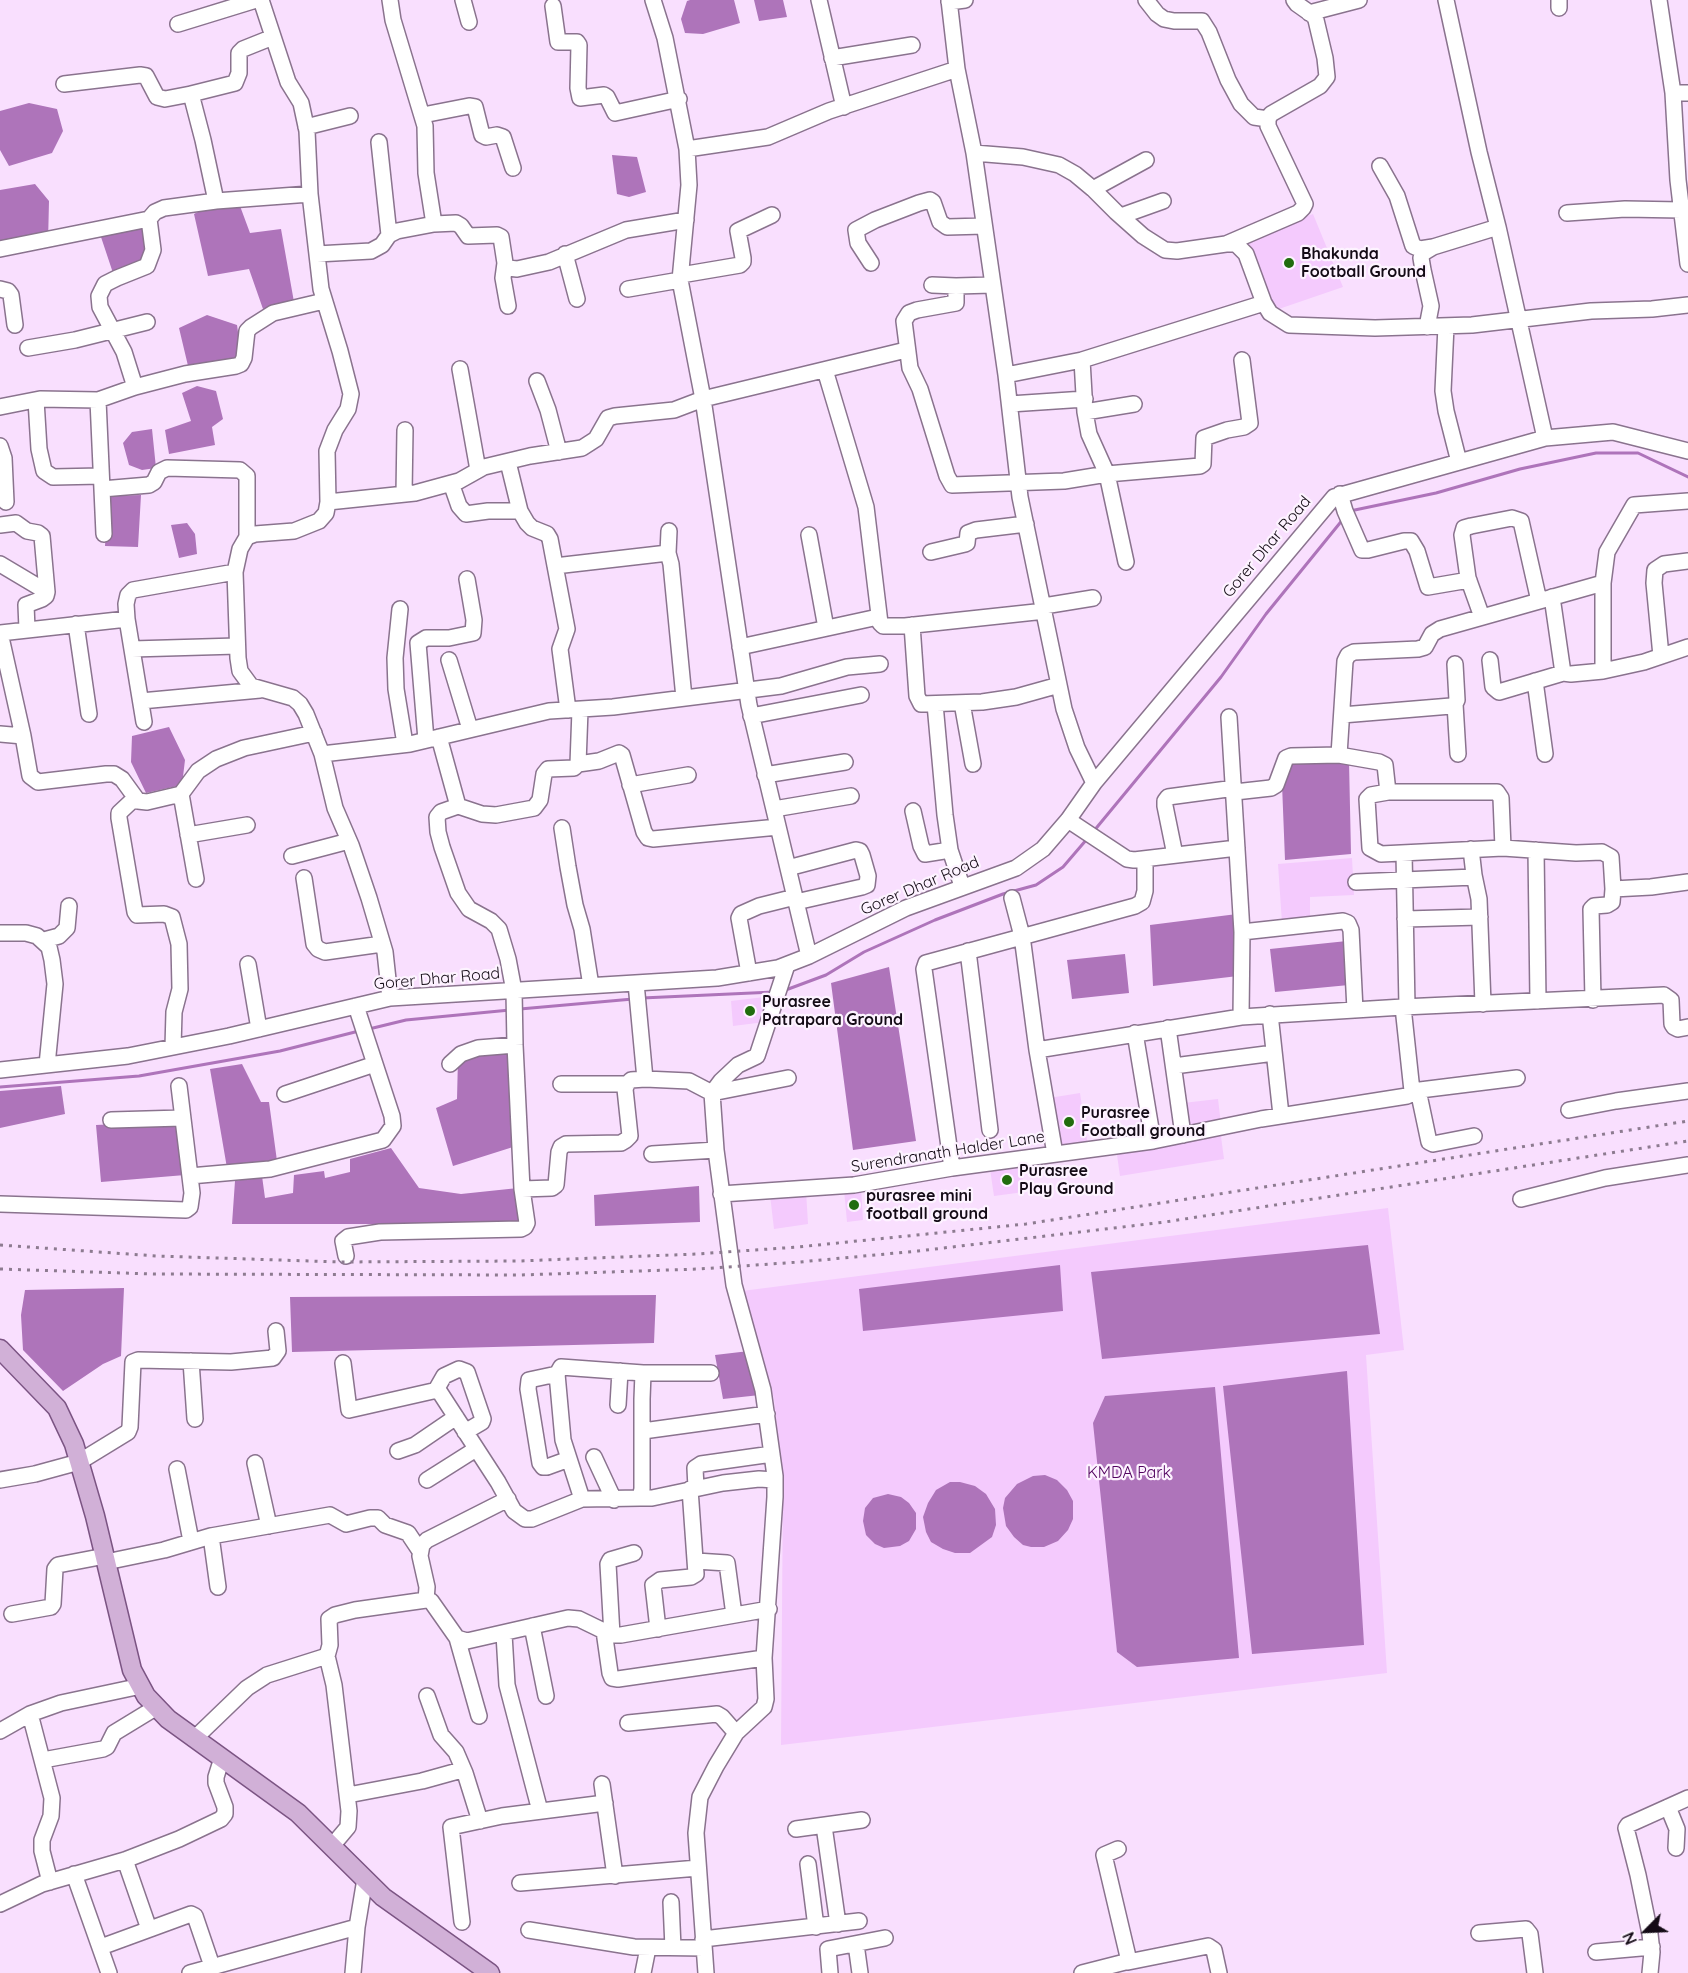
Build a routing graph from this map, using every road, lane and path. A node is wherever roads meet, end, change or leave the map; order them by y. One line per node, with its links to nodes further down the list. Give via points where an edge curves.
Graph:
1 (259, 0): 16 (street); 17 (street)
2 (390, 0): 26 (street)
3 (463, 0): 15 (street)
4 (654, 0): 24 (street)
5 (819, 0): 19 (street)
6 (966, 0): 12 (street)
7 (1146, 0): 28 (street, via 1164,19 1202,21 1241,104 1254,117)
8 (1294, 0): 14 (street)
9 (1359, 0): 14 (street)
10 (1446, 0): 48 (street)
11 (1659, 0): 22 (street)
12 (949, 1): 20 (street)
13 (553, 6): 24 (street, via 558,42 579,45 580,98 604,95 615,113)
14 (1309, 13): 28 (street, via 1316,20 1327,77 1320,86)
15 (469, 22)
16 (178, 24)
17 (273, 37): 23 (street, via 239,53 235,83); 29 (street, via 288,82 301,103)
18 (912, 45): 19 (street)
19 (832, 58): 25 (street)
20 (957, 69): 25 (street); 32 (street)
21 (64, 84): 23 (street, via 140,75 146,76 157,97)
22 (1680, 93): 40 (street)
23 (191, 94): 38 (street)
24 (679, 99): 31 (street)
25 (844, 107): 31 (street, via 768,137)
26 (423, 115): 35 (street, via 473,106 483,136 503,137); 46 (street)
27 (350, 116): 29 (street)
28 (1268, 119): 50 (street, via 1305,204 1298,213)
29 (306, 127): 37 (street)
30 (379, 142): 49 (street)
31 (687, 149): 45 (street)
32 (974, 153): 36 (street, via 1050,162); 47 (street)
33 (1146, 160): 36 (street)
34 (1380, 166): 51 (street, via 1396,196 1413,246)
35 (513, 168)
36 (1094, 189): 43 (street)
37 (310, 194): 38 (street); 53 (street)
38 (216, 201): 44 (street, via 164,208)
39 (1163, 201): 43 (street)
40 (1682, 210): 41 (street); 57 (street)
41 (1567, 213)
42 (772, 215): 58 (street, via 738,231 743,258 740,265)
43 (1121, 216): 50 (street, via 1165,250)
44 (148, 219): 52 (street); 74 (street, via 153,250 147,266 105,284 99,296 100,307)
45 (686, 220): 54 (street, via 626,230); 58 (street)
46 (434, 224): 49 (street); 55 (street, via 456,223 474,238 501,237)
47 (984, 226): 56 (street, via 947,227 940,222 933,202 919,203 856,230 858,243); 60 (street)
48 (1498, 227): 51 (street); 69 (street)
49 (389, 235): 53 (street, via 371,250)
50 (1227, 244): 66 (street, via 1236,244 1246,254)
51 (1433, 247): 73 (street, via 1421,258 1431,306)
52 (0, 249)
53 (317, 254): 65 (street)
54 (565, 254): 55 (street, via 517,269 508,268); 64 (street)
55 (505, 263): 68 (street, via 503,278)
56 (872, 263)
57 (1688, 264)
58 (680, 278): 63 (street); 84 (street)
59 (932, 285): 61 (street)
60 (992, 285): 61 (street); 81 (street)
61 (956, 286): 76 (street, via 956,303 917,310 906,316)
62 (0, 289): 71 (street, via 11,295)
63 (628, 289)
64 (577, 299)
65 (324, 301): 83 (street, via 273,312 251,327 241,364); 107 (street, via 351,394 348,409 327,451)
66 (1264, 303): 73 (street, via 1270,313 1289,325); 77 (street)
67 (1688, 305): 69 (street, via 1591,311)
68 (508, 306)
69 (1519, 321): 72 (street); 92 (street)
70 (147, 322): 74 (street)
71 (15, 326)
72 (1446, 326): 73 (street); 97 (street, via 1443,391)
73 (1427, 327)
74 (114, 331): 75 (street); 83 (street)
75 (28, 348)
76 (906, 350): 80 (street); 102 (street, via 952,485)
77 (1082, 360): 81 (street); 89 (street)
78 (1242, 360): 99 (street, via 1250,423 1204,438 1203,464)
79 (460, 369): 98 (street)
80 (825, 370): 84 (street); 130 (street, via 866,507)
81 (1006, 375): 87 (street)
82 (537, 381): 95 (street)
83 (135, 387): 86 (street)
84 (704, 399): 95 (street, via 674,410 608,418 590,444); 139 (street)
85 (36, 400): 86 (street); 90 (street); 100 (street, via 39,449 47,475)
86 (98, 400): 100 (street)
87 (1010, 404): 89 (street); 102 (street)
88 (1134, 404): 89 (street)
89 (1085, 406): 99 (street, via 1089,434)
90 (0, 407)
91 (405, 430): 103 (street)
92 (1545, 438): 94 (street, Gorer Dhar Road, via 1612,432); 97 (street, Gorer Dhar Road)
93 (0, 446): 106 (street)
94 (1688, 451)
95 (559, 452): 96 (street)
96 (508, 462): 98 (street); 108 (street)
97 (1459, 462): 104 (street, Gorer Dhar Road)
98 (478, 470): 101 (street)
99 (1107, 474): 102 (street); 118 (street)
100 (102, 482): 112 (street); 114 (street, via 149,485 167,468 240,470 247,476)
101 (451, 483): 103 (street); 108 (street, via 466,514)
102 (1018, 483): 109 (street)
103 (404, 494): 107 (street)
104 (1340, 494): 123 (street, via 1359,547 1364,550 1411,541 1428,587); 180 (street, Gorer Dhar Road, via 1328,502)
105 (1688, 501): 124 (street, via 1634,505 1606,552)
106 (6, 502)
107 (328, 502): 114 (street, via 326,513 310,525)
108 (520, 510): 120 (street, via 532,528 547,534)
109 (1026, 524): 115 (street, via 976,530 968,533 965,544); 129 (street)
110 (0, 525): 125 (street, via 16,523 42,536)
111 (669, 531): 116 (street)
112 (104, 534)
113 (809, 535): 135 (street)
114 (247, 537): 121 (street)
115 (931, 552)
116 (668, 553): 120 (street); 154 (street)
117 (1688, 561): 142 (street, via 1664,564 1654,570)
118 (1126, 562)
119 (0, 564): 125 (street)
120 (555, 566): 159 (street, via 567,629 560,649)
121 (235, 572): 132 (street, via 133,590 126,604); 138 (street)
122 (467, 579): 169 (street, via 473,633 426,638 418,643)
123 (1469, 580): 127 (street, via 1464,528 1517,519 1521,521); 131 (street)
124 (1603, 583): 127 (street); 147 (street)
125 (47, 592): 136 (street, via 42,599 26,605)
126 (1093, 598): 129 (street)
127 (1545, 599): 131 (street); 148 (street)
128 (400, 609): 170 (street, via 395,658)
129 (1045, 609): 134 (street); 150 (street)
130 (878, 617): 134 (street, via 883,626); 135 (street)
131 (1482, 617): 161 (street, via 1440,629 1418,650 1348,655)
132 (127, 619): 133 (street); 141 (street)
133 (76, 624): 136 (street); 160 (street)
134 (912, 625): 157 (street, via 918,702)
135 (826, 628): 139 (street)
136 (27, 629): 137 (street)
137 (0, 633): 168 (street)
138 (237, 646): 141 (street); 151 (street, via 240,670 250,686)
139 (740, 647): 152 (street)
140 (1688, 647): 142 (street)
141 (132, 649): 155 (street)
142 (1661, 656): 147 (street)
143 (449, 660): 165 (street)
144 (1490, 660): 149 (street, via 1493,687 1499,692)
145 (880, 664): 152 (street)
146 (1455, 664): 158 (street)
147 (1603, 671): 148 (street)
148 (1563, 673): 149 (street)
149 (1535, 681): 173 (street)
150 (1059, 685): 156 (street, via 1016,697); 180 (street, via 1077,748)
151 (260, 690): 155 (street); 166 (street, via 293,698)
152 (746, 690): 154 (street); 162 (street)
153 (861, 695): 162 (street)
154 (684, 698): 159 (street)
155 (141, 701): 164 (street)
156 (962, 703): 157 (street); 177 (street)
157 (934, 704): 199 (street)
158 (1455, 704): 161 (street, via 1446,708); 172 (street)
159 (574, 710): 165 (street, via 530,714); 176 (street)
160 (89, 714)
161 (1342, 715): 174 (street)
162 (751, 716): 179 (street)
163 (1229, 717): 182 (street)
164 (144, 722)
165 (470, 729): 169 (street)
166 (314, 733): 171 (street); 184 (street, via 244,748 216,759 198,771)
167 (0, 734): 168 (street)
168 (22, 736): 186 (street, via 33,780 114,774 122,778)
169 (433, 739): 170 (street); 187 (street)
170 (405, 744): 171 (street)
171 (322, 754): 195 (street, via 334,808)
172 (1458, 754)
173 (1545, 754)
174 (1339, 755): 182 (street, via 1291,756 1286,758 1276,785); 183 (street, via 1384,765)
175 (845, 762): 179 (street)
176 (578, 764): 181 (street, via 619,753); 187 (street, via 573,768 548,769 540,801 534,808 496,815)
177 (973, 764)
178 (688, 775): 181 (street)
179 (765, 776): 188 (street)
180 (1094, 783): 190 (street, Gorer Dhar Road)
181 (630, 785): 192 (street, via 648,838)
182 (1235, 790): 196 (street); 202 (street, via 1168,797 1165,806)
183 (1388, 792): 197 (street, via 1497,792 1501,798); 201 (street, via 1367,799 1370,848 1381,854)
184 (181, 794): 186 (street, via 147,801); 194 (street)
185 (851, 796): 188 (street)
186 (135, 798): 246 (street, via 118,818 135,912 172,917 179,944 180,989 174,1012)
187 (458, 806): 234 (street, via 437,817 442,847 463,903 499,929)
188 (774, 809): 192 (street)
189 (913, 811): 199 (street, via 925,854)
190 (1068, 820): 204 (street, via 1127,859); 212 (street, Gorer Dhar Road, via 1030,860)
191 (247, 825): 194 (street)
192 (778, 827): 205 (street)
193 (562, 828): 229 (street)
194 (188, 835): 208 (street)
195 (349, 841): 203 (street); 223 (street)
196 (1237, 848): 202 (street); 219 (street)
197 (1503, 848): 198 (street); 200 (street)
198 (1471, 849): 201 (street); 206 (street)
199 (950, 850): 212 (street)
200 (1536, 850): 213 (street, via 1607,853 1611,857); 233 (street)
201 (1404, 853): 209 (street)
202 (1175, 855): 204 (street)
203 (292, 856)
204 (1145, 859): 221 (street, via 1142,902)
205 (788, 868): 215 (street); 215 (street, via 856,850 862,855 868,876 867,885 862,887)
206 (1474, 877): 209 (street); 217 (street)
207 (304, 878): 223 (street, via 318,950)
208 (196, 879)
209 (1404, 879): 210 (street); 218 (street)
210 (1356, 882)
211 (1688, 882): 213 (street)
212 (962, 886): 225 (street, Gorer Dhar Road)
213 (1613, 889): 232 (street, via 1612,902 1591,909)
214 (1012, 898): 221 (street)
215 (795, 899): 225 (street); 228 (street, via 741,914)
216 (69, 906): 222 (street, via 67,928 59,936)
217 (1480, 917): 218 (street); 235 (street)
218 (1405, 919): 237 (street)
219 (1242, 932): 238 (street, via 1348,923); 240 (street)
220 (0, 933): 222 (street, via 26,933)
221 (1022, 936): 224 (street); 247 (street)
222 (44, 940): 251 (street, via 49,947 55,984)
223 (382, 944): 231 (street)
224 (968, 951): 268 (street); 276 (street, via 933,959 924,969)
225 (809, 956): 227 (street, Gorer Dhar Road)
226 (248, 964): 243 (street)
227 (785, 971): 228 (street, Gorer Dhar Road, via 777,968); 263 (street, via 757,1056 738,1065)
228 (749, 973): 230 (street, Gorer Dhar Road)
229 (591, 986): 230 (street, Gorer Dhar Road); 234 (street, Gorer Dhar Road)
230 (637, 994): 256 (street)
231 (390, 998): 234 (street, Gorer Dhar Road); 236 (street, Gorer Dhar Road)
232 (1593, 1000): 233 (street); 241 (street, via 1664,995 1671,1000 1674,1027)
233 (1538, 1001): 235 (street)
234 (514, 1003): 245 (street)
235 (1483, 1004): 237 (street)
236 (356, 1006): 243 (street, Gorer Dhar Road); 249 (street)
237 (1405, 1007): 238 (street); 260 (street)
238 (1355, 1010): 239 (street)
239 (1270, 1014): 240 (street); 248 (street)
240 (1241, 1017): 242 (street)
241 (1688, 1027)
242 (1168, 1028): 244 (street); 252 (street)
243 (259, 1029): 246 (street, Gorer Dhar Road)
244 (1135, 1034): 247 (street); 271 (street)
245 (515, 1045): 250 (street, via 478,1047); 278 (street)
246 (173, 1047): 251 (street, Gorer Dhar Road)
247 (1037, 1050): 274 (street)
248 (1274, 1053): 252 (street); 265 (street)
249 (375, 1064): 262 (street); 277 (street, via 392,1116 393,1126 383,1140 261,1170)
250 (450, 1064)
251 (47, 1065): 253 (street, Gorer Dhar Road)
252 (1174, 1066): 269 (street)
253 (0, 1070)
254 (788, 1078): 263 (street)
255 (1517, 1078): 260 (street, Surendranath Halder Lane)
256 (645, 1079): 258 (street); 263 (street, via 688,1081)
257 (561, 1084): 258 (street)
258 (627, 1084): 278 (street, via 630,1136 621,1143 566,1144 559,1152 556,1185)
259 (179, 1086): 266 (street)
260 (1415, 1091): 265 (street, Surendranath Halder Lane, via 1407,1096); 270 (street, via 1429,1142)
261 (1688, 1091): 264 (street)
262 (285, 1094)
263 (712, 1094): 272 (street)
264 (1569, 1110)
265 (1281, 1115): 269 (street, Surendranath Halder Lane)
266 (182, 1118): 267 (street); 277 (street)
267 (111, 1120)
268 (990, 1130)
269 (1183, 1135): 271 (street, Surendranath Halder Lane)
270 (1474, 1136)
271 (1153, 1141): 274 (street, Surendranath Halder Lane)
272 (716, 1150): 273 (street); 279 (street)
273 (652, 1154)
274 (1055, 1154): 276 (street, Surendranath Halder Lane)
275 (1688, 1165): 280 (street, via 1605,1178)
276 (952, 1168): 279 (street, Surendranath Halder Lane, via 854,1185)
277 (190, 1176): 281 (street, via 192,1200 186,1210)
278 (522, 1189): 282 (street, via 526,1223 521,1229 380,1232 348,1237 343,1241)
279 (721, 1194): 293 (street, via 734,1285)
280 (1521, 1198)
281 (0, 1204)
282 (346, 1256)
283 (276, 1331): 285 (street, via 278,1352 273,1358)
284 (0, 1349): 303 (main road, via 57,1408)
285 (191, 1361): 295 (street); 303 (street, via 133,1362 128,1432)
286 (343, 1363): 291 (street, via 349,1410)
287 (620, 1371): 288 (street); 290 (street, via 564,1365); 292 (street)
288 (644, 1373): 289 (street); 296 (street)
289 (711, 1373)
290 (557, 1374): 302 (street); 302 (street, via 529,1380 528,1389 540,1463 547,1467)
291 (436, 1390): 294 (street); 297 (street, via 444,1376 459,1369 467,1372 483,1422)
292 (618, 1405)
293 (767, 1414): 296 (street); 300 (street)
294 (456, 1417): 297 (street); 299 (street, via 415,1445)
295 (195, 1419)
296 (642, 1431): 310 (street)
297 (465, 1432): 298 (street)
298 (476, 1449): 307 (street); 311 (street)
299 (398, 1451)
300 (772, 1454): 308 (street); 309 (street, via 697,1465)
301 (594, 1457): 313 (street)
302 (568, 1459): 312 (street)
303 (80, 1462): 306 (street); 319 (main road)
304 (255, 1463): 314 (street)
305 (177, 1469): 316 (street)
306 (0, 1480)
307 (427, 1480)
308 (775, 1480): 309 (street, via 743,1480); 323 (street)
309 (693, 1488): 310 (street); 320 (street)
310 (640, 1498): 313 (street)
311 (508, 1499): 312 (street, via 514,1511 532,1519); 317 (street, via 428,1540)
312 (582, 1499): 313 (street)
313 (614, 1500)
314 (269, 1526): 315 (street); 317 (street, via 330,1515 346,1524 375,1517 408,1533)
315 (211, 1536): 316 (street); 321 (street)
316 (191, 1541): 319 (street, via 164,1550)
317 (420, 1551): 322 (street)
318 (634, 1553): 328 (street, via 608,1564)
319 (105, 1559): 324 (street, via 58,1565 51,1607); 333 (main road, via 132,1670)
320 (696, 1561): 325 (street, via 727,1563); 327 (street, via 694,1576 660,1580 653,1585)
321 (218, 1587)
322 (426, 1600): 330 (street, via 431,1601); 331 (street, via 335,1615 329,1619)
323 (769, 1609): 325 (street); 332 (street)
324 (12, 1614)
325 (734, 1615): 327 (street)
326 (532, 1626): 328 (street, via 579,1619); 329 (street); 335 (street)
327 (658, 1629): 328 (street)
328 (608, 1633): 332 (street, via 610,1673 618,1679)
329 (504, 1634): 330 (street, via 467,1641); 351 (street, via 507,1685)
330 (457, 1638): 338 (street)
331 (327, 1656): 342 (street, via 267,1675 247,1688); 347 (street)
332 (764, 1658): 341 (street, via 764,1707)
333 (141, 1686): 336 (main road); 337 (street, via 61,1703)
334 (427, 1696): 345 (street, via 441,1736 456,1752)
335 (546, 1696)
336 (156, 1708): 342 (main road); 344 (street, via 114,1733 103,1749)
337 (30, 1714): 340 (street); 344 (street)
338 (479, 1716)
339 (628, 1723): 341 (street, via 717,1714)
340 (0, 1731)
341 (736, 1733): 361 (street, via 700,1797)
342 (194, 1739): 343 (main road)
343 (222, 1758): 356 (main road, via 298,1813); 359 (street, via 216,1777 225,1807 221,1819)
344 (42, 1760): 365 (street, via 52,1798 51,1816 42,1840)
345 (465, 1773): 347 (street); 353 (street)
346 (602, 1784): 349 (street)
347 (348, 1795): 356 (street, via 348,1827)
348 (1688, 1798): 350 (street)
349 (605, 1803): 351 (street); 363 (street)
350 (1668, 1807): 357 (street, via 1677,1828); 381 (street, via 1626,1828)
351 (540, 1811): 353 (street)
352 (862, 1820): 354 (street)
353 (480, 1821): 370 (street, via 450,1829)
354 (824, 1826): 355 (street); 371 (street)
355 (796, 1830)
356 (332, 1846): 364 (main road)
357 (1676, 1848)
358 (1118, 1849): 385 (street, via 1104,1855)
359 (125, 1860): 362 (street); 374 (street)
360 (808, 1864): 373 (street)
361 (698, 1868): 363 (street); 378 (street)
362 (74, 1874): 365 (street); 380 (street)
363 (615, 1876): 366 (street)
364 (365, 1879): 372 (street); 390 (main road, via 383,1897)
365 (51, 1882): 368 (street)
366 (520, 1883)
367 (671, 1902): 383 (street)
368 (0, 1904)
369 (859, 1921): 371 (street)
370 (462, 1923)
371 (840, 1923): 373 (street); 379 (street)
372 (357, 1927): 386 (street); 389 (street)
373 (816, 1927): 378 (street)
374 (149, 1929): 380 (street); 386 (street, via 193,1915)
375 (529, 1930): 382 (street)
376 (1479, 1933): 396 (street, via 1526,1929 1530,1934)
377 (885, 1938): 379 (street)
378 (704, 1943): 383 (street); 392 (street)
379 (851, 1944): 387 (street); 393 (street, via 827,1950)
380 (100, 1947): 388 (street)
381 (1652, 1947): 384 (street); 397 (street)
382 (648, 1948): 383 (street); 391 (street)
383 (673, 1948)
384 (1596, 1952)
385 (1128, 1962): 394 (street); 395 (street, via 1208,1946 1214,1950)
386 (203, 1970)
387 (856, 1972)
388 (110, 1973)
389 (353, 1973)
390 (490, 1973)
391 (643, 1973)
392 (706, 1973)
393 (830, 1973)
394 (1082, 1973)
395 (1219, 1973)
396 (1534, 1973)
397 (1650, 1973)

